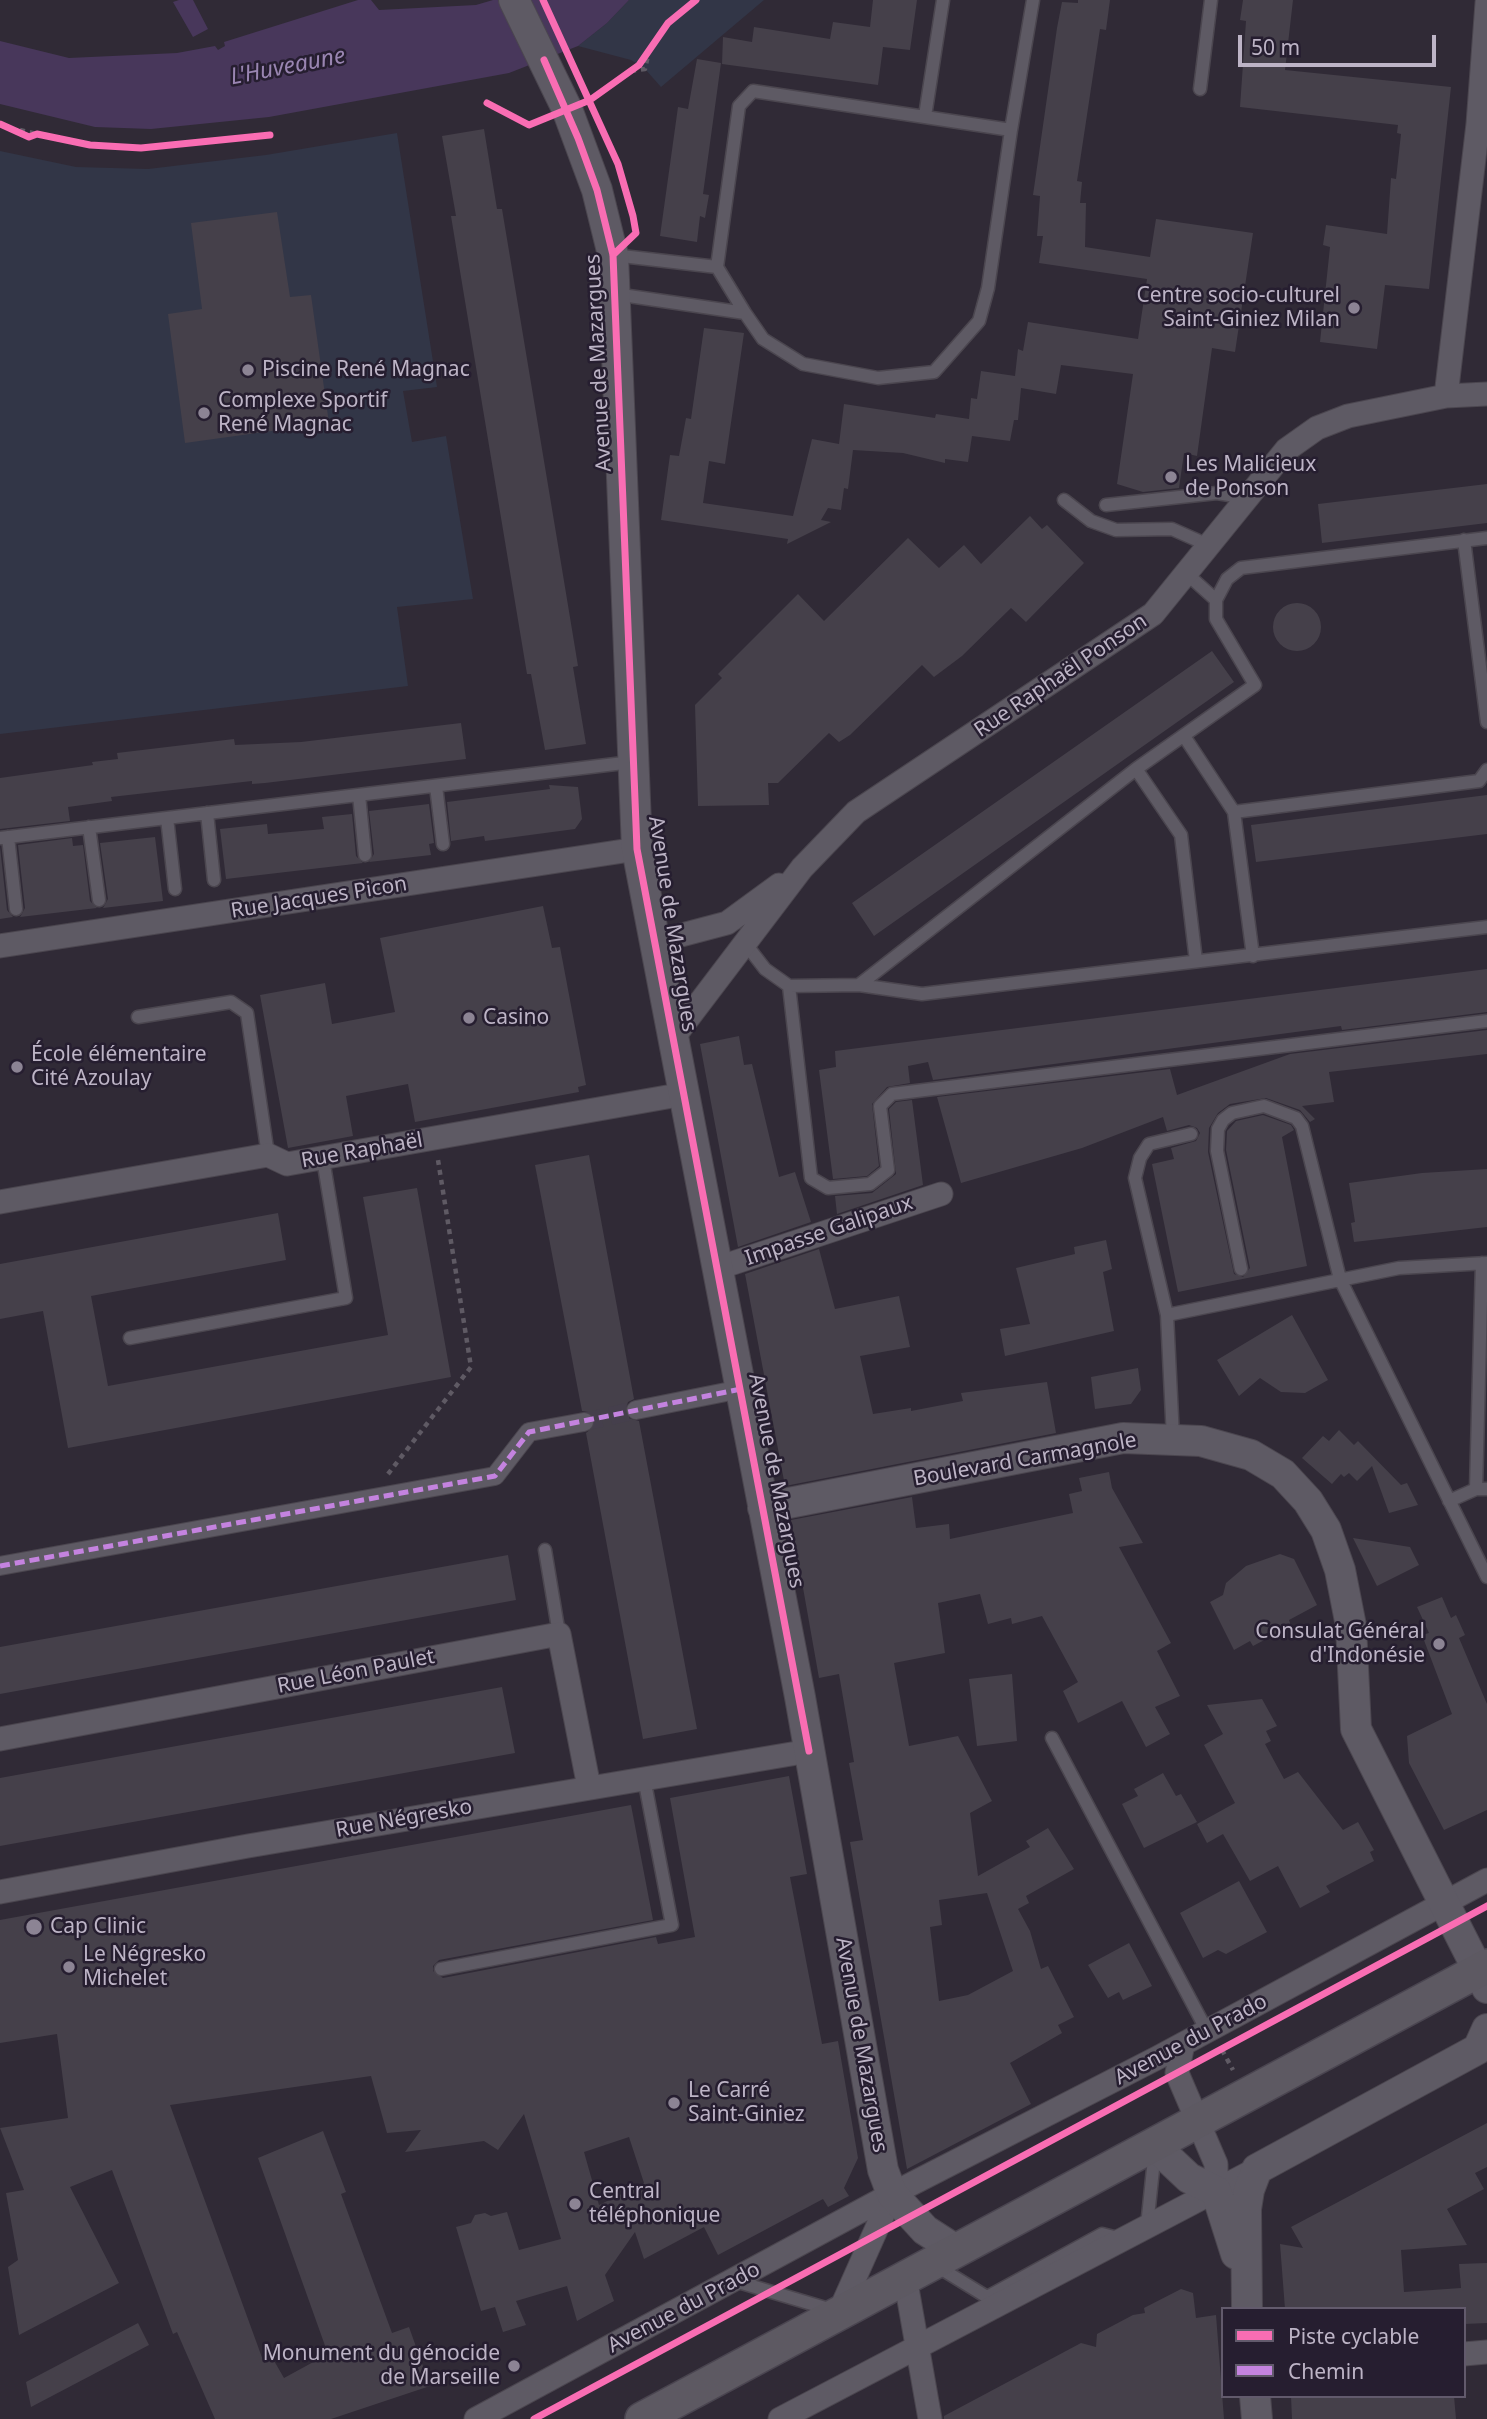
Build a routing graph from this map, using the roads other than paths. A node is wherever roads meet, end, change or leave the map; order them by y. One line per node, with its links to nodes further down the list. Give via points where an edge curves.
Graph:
1 (514, 0): 10 (street, Avenue de Mazargues, via 583,151)
2 (943, 0): 7 (lane)
3 (1033, 0): 9 (lane)
4 (1211, 0): 6 (lane)
5 (1487, 3): 8 (street)
6 (1200, 89)
7 (925, 116): 9 (lane); 11 (lane, via 753,91 739,106)
8 (1483, 124): 15 (street)
9 (1011, 130): 13 (lane, via 979,321 933,372 877,378 803,364 763,339)
10 (613, 255): 11 (lane); 12 (street, Avenue de Mazargues)
11 (717, 267): 13 (lane)
12 (614, 294): 13 (lane); 26 (street, Avenue de Mazargues)
13 (745, 313)
14 (1487, 394): 15 (street, Rue Raphaël Ponson)
15 (1446, 396): 16 (street, Rue Raphaël Ponson, via 1348,416 1317,428 1286,450)
16 (1248, 498): 18 (lane, via 1216,493); 21 (street, Rue Raphaël Ponson)
17 (1064, 500): 21 (lane, via 1091,521 1116,530 1172,529)
18 (1106, 505)
19 (1487, 538): 20 (lane)
20 (1464, 540): 23 (lane, via 1241,568 1227,579); 24 (lane)
21 (1208, 545): 22 (street, Rue Raphaël Ponson)
22 (1187, 574): 23 (lane); 39 (street, Rue Raphaël Ponson, via 1153,614 856,812)
23 (1216, 600): 25 (lane, via 1216,619 1255,685)
24 (1487, 722)
25 (1184, 736): 27 (lane); 31 (lane)
26 (632, 762): 29 (lane); 37 (street, Avenue de Mazargues)
27 (1136, 769): 50 (lane, via 1181,835); 51 (lane)
28 (1487, 770): 31 (lane, via 1479,781)
29 (436, 786): 30 (lane); 36 (lane)
30 (359, 795): 32 (lane); 38 (lane)
31 (1234, 812): 49 (lane)
32 (207, 813): 33 (lane); 40 (lane)
33 (167, 818): 34 (lane); 41 (lane)
34 (89, 827): 35 (lane); 42 (lane)
35 (4, 837): 43 (lane)
36 (443, 844)
37 (637, 849): 46 (street, Avenue de Mazargues); 48 (street, Rue Jacques Picon)
38 (365, 855)
39 (802, 868): 44 (street, Rue Raphaël Ponson); 47 (street, Rue Raphaël Ponson)
40 (214, 880)
41 (175, 889)
42 (99, 900)
43 (16, 909)
44 (727, 923): 46 (street, Rue Raphaël Ponson); 47 (street)
45 (1487, 928): 49 (lane)
46 (655, 942): 55 (street, Avenue de Mazargues)
47 (745, 943): 52 (lane, via 765,969); 55 (street, Rue Raphaël Ponson)
48 (0, 946)
49 (1253, 956): 50 (lane)
50 (1196, 961): 51 (lane, via 922,994)
51 (859, 985): 52 (lane)
52 (789, 986): 54 (lane, via 811,1178 828,1188 870,1184 888,1170 880,1106 892,1094)
53 (138, 1017): 58 (lane, via 231,1002 247,1013)
54 (1487, 1021)
55 (673, 1038): 56 (street, Avenue de Mazargues)
56 (684, 1094): 59 (street, Rue Raphaël); 63 (street, Avenue de Mazargues)
57 (1191, 1134): 66 (lane, via 1149,1144 1135,1178)
58 (268, 1155): 59 (street, Rue Raphaël, via 287,1164); 61 (street, Rue Raphaël)
59 (323, 1159): 67 (lane, via 346,1298)
60 (941, 1194): 63 (street, Impasse Galipaux)
61 (0, 1202)
62 (1484, 1263): 65 (lane, via 1399,1268); 72 (lane)
63 (718, 1268): 68 (street, Avenue de Mazargues)
64 (1241, 1269): 65 (lane, via 1217,1151 1218,1129 1232,1113 1264,1106 1296,1118 1302,1126)
65 (1340, 1279): 66 (lane); 73 (lane)
66 (1167, 1315): 71 (lane)
67 (130, 1338)
68 (741, 1389): 69 (street); 74 (street, Avenue de Mazargues)
69 (636, 1410)
70 (584, 1422): 76 (street, via 529,1432 495,1476)
71 (1173, 1438): 74 (street, Boulevard Carmagnole, via 1123,1438); 86 (street, Boulevard Carmagnole, via 1251,1455 1283,1474 1326,1530 1351,1626 1356,1730)
72 (1481, 1489): 73 (lane)
73 (1449, 1501): 77 (lane)
74 (763, 1508): 81 (street, Avenue de Mazargues)
75 (545, 1550): 78 (lane)
76 (0, 1566)
77 (1487, 1577)
78 (559, 1634): 80 (street, Rue Léon Paulet); 83 (street)
79 (1052, 1738): 89 (lane)
80 (0, 1739)
81 (808, 1751): 82 (street, Rue Négresko); 96 (street, Avenue de Mazargues, via 883,2170)
82 (644, 1778): 83 (street, Rue Négresko); 87 (lane, via 673,1925)
83 (589, 1787): 85 (street, Rue Négresko)
84 (1487, 1880): 86 (street, Avenue du Prado)
85 (0, 1892)
86 (1443, 1903): 88 (street, Boulevard Carmagnole); 89 (street, Avenue du Prado)
87 (441, 1969)
88 (1485, 1975): 92 (main road)
89 (1207, 2031): 91 (street, Avenue du Prado)
90 (1484, 2041): 94 (street)
91 (1183, 2044): 92 (street, via 1177,2073); 96 (street, Avenue du Prado)
92 (1198, 2122): 93 (main road); 95 (street, via 1216,2164)
93 (1155, 2146): 95 (street, via 1189,2178); 97 (lane); 99 (main road)
94 (1257, 2169): 95 (street); 101 (street, via 1246,2209)
95 (1216, 2191): 97 (street); 101 (street)
96 (892, 2194): 99 (street, Avenue de Mazargues, via 925,2230); 100 (street, Avenue du Prado); 102 (street)
97 (1147, 2226): 98 (street)
98 (1122, 2239): 99 (lane, via 1102,2234 987,2297); 103 (street)
99 (931, 2263): 102 (main road); 103 (street)
100 (735, 2281): 102 (lane); 107 (street, Avenue du Prado)
101 (1246, 2297)
102 (839, 2312): 108 (main road)
103 (918, 2346): 109 (street); 110 (street)
104 (1487, 2353): 105 (street)
105 (1466, 2354)
106 (1255, 2398): 111 (street)
107 (476, 2419)
108 (642, 2419)
109 (780, 2419)
110 (930, 2419)
111 (1257, 2419)

